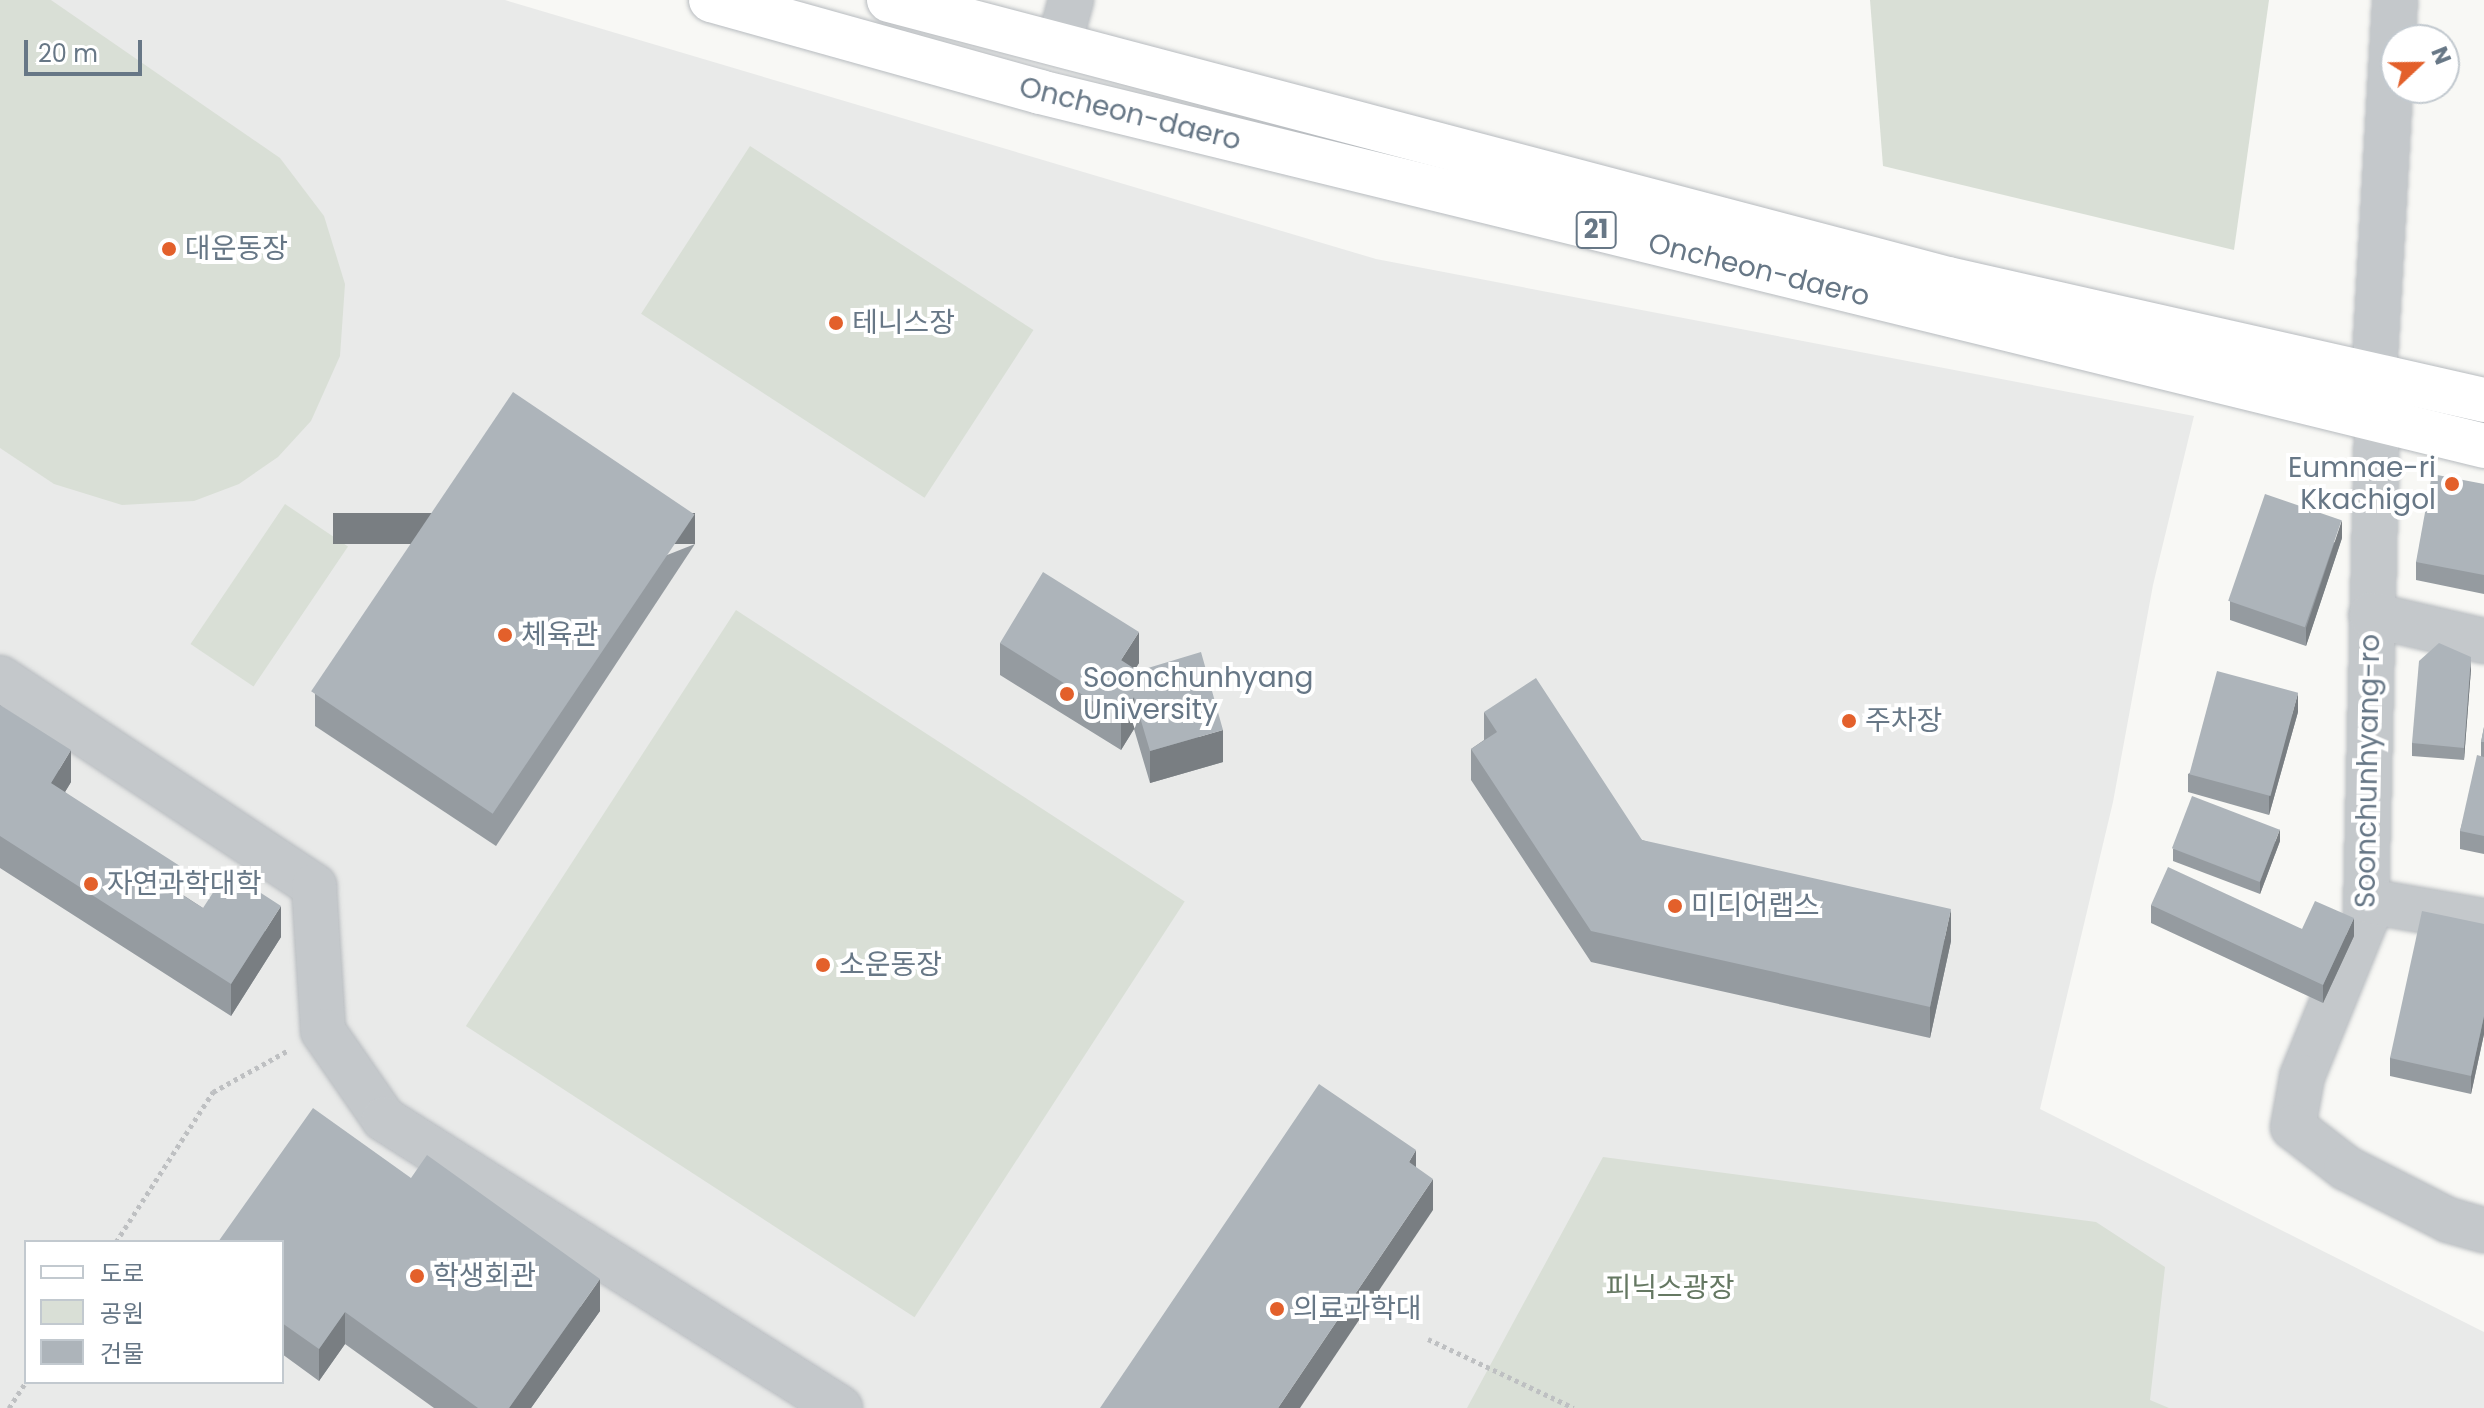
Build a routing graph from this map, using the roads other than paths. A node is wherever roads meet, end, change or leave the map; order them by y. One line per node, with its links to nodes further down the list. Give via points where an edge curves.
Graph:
1 (711, 0): 8 (main road, Oncheon-daero / 21, via 1040,92)
2 (889, 0): 5 (main road, Oncheon-daero / 21)
3 (1071, 0): 5 (street)
4 (2395, 0): 6 (street)
5 (1059, 44): 6 (main road, Oncheon-daero / 21, via 1948,279)
6 (2374, 376): 7 (main road, Oncheon-daero / 21)
7 (2484, 400)
8 (2377, 424): 9 (main road, Oncheon-daero / 21); 10 (street, Soonchunhyang-ro)
9 (2484, 446)
10 (2371, 615): 11 (street); 13 (street, Soonchunhyang-ro)
11 (2484, 641)
12 (0, 678): 16 (street, via 314,886 323,1031 384,1119)
13 (2368, 901): 14 (street); 15 (street, Soonchunhyang-ro, via 2366,919 2302,1077 2293,1127 2346,1168 2448,1220)
14 (2484, 921)
15 (2484, 1230)
16 (840, 1408)

